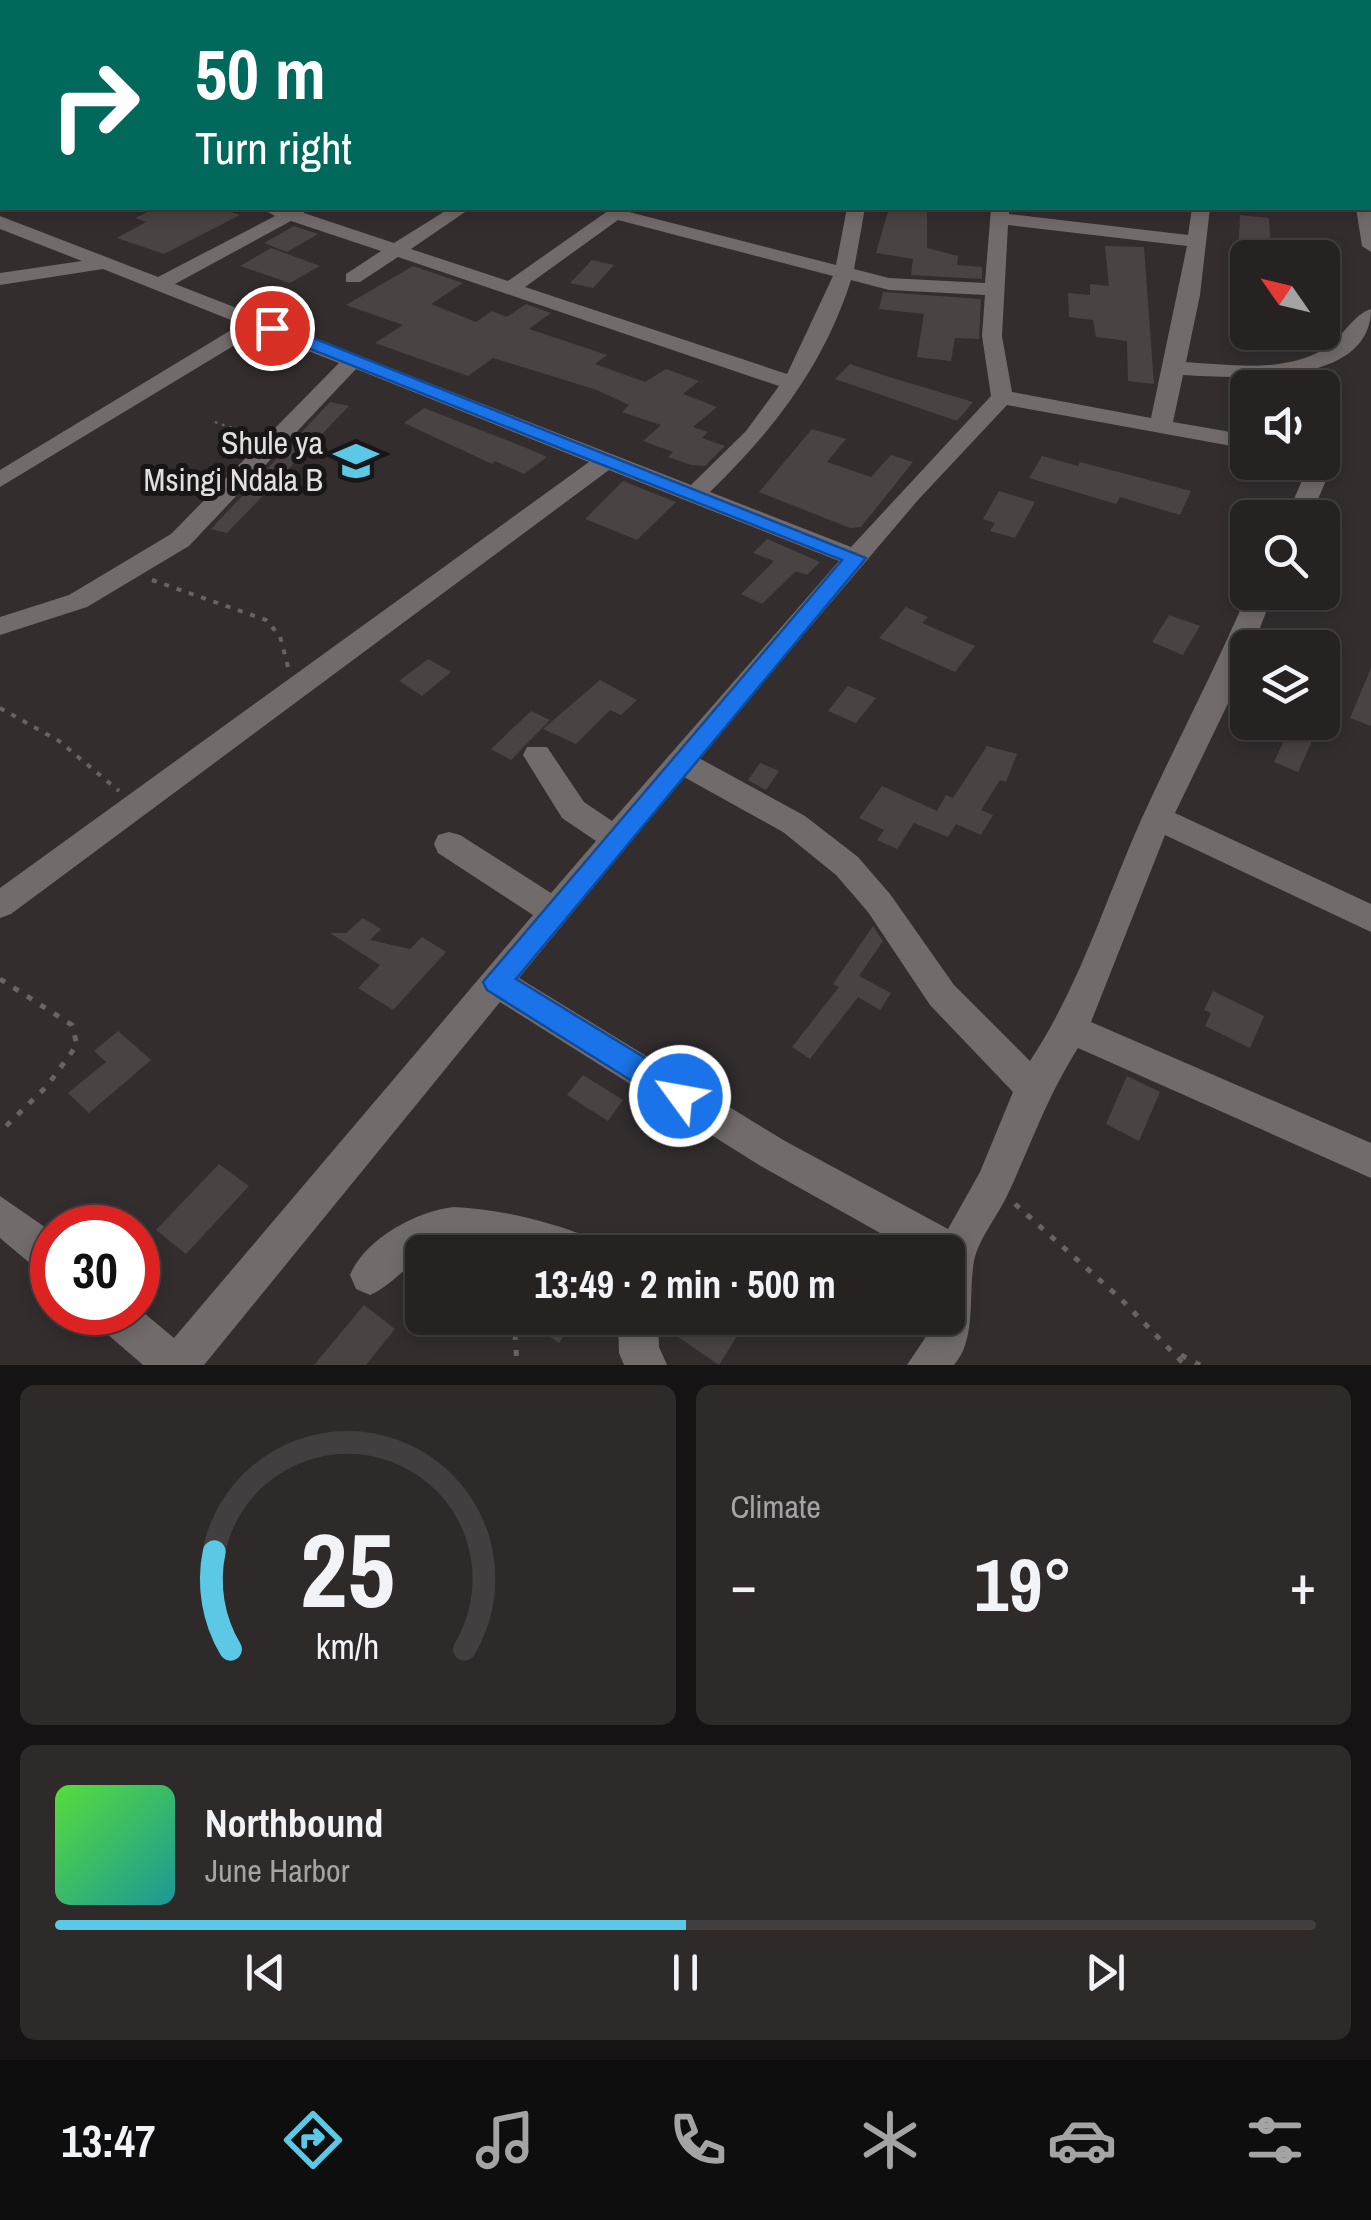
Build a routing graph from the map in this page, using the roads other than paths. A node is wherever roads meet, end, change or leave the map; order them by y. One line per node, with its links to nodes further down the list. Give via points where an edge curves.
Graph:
1 (287, 210): 11 (street); 16 (street)
2 (459, 210): 11 (street)
3 (856, 210): 13 (street)
4 (1201, 210): 9 (street)
5 (1365, 210): 10 (street)
6 (618, 211): 13 (street); 17 (street)
7 (1000, 213): 9 (street); 18 (street)
8 (0, 222): 12 (street)
9 (1197, 242): 22 (street)
10 (1371, 246)
11 (398, 253): 14 (street); 17 (street)
12 (110, 262): 15 (street); 16 (street)
13 (843, 272): 18 (street, via 912,288); 23 (street)
14 (353, 278)
15 (0, 280)
16 (161, 283): 20 (street)
17 (510, 288): 23 (street)
18 (998, 290): 24 (street, via 992,336)
19 (1371, 315): 22 (street, via 1346,349 1310,365)
20 (258, 322): 21 (street); 28 (street)
21 (354, 360): 27 (street); 32 (street, via 180,540 53,612)
22 (1176, 368): 25 (street)
23 (793, 384): 29 (street, via 758,431)
24 (1002, 397): 25 (street); 30 (street)
25 (1161, 425): 26 (street)
26 (1230, 438)
27 (608, 459): 29 (street); 38 (street)
28 (0, 480)
29 (695, 494): 30 (street)
30 (855, 558): 34 (street)
31 (1253, 610): 35 (street)
32 (0, 626)
33 (538, 755): 36 (street, via 573,810)
34 (680, 761): 36 (street); 43 (street, via 794,824 847,866 942,995)
35 (1158, 818): 40 (street); 42 (street)
36 (616, 840): 39 (street)
37 (449, 844): 39 (street)
38 (0, 904)
39 (556, 913): 41 (street)
40 (1371, 919)
41 (497, 982): 48 (street, via 772,1153); 56 (street)
42 (1071, 1029): 43 (street); 44 (street)
43 (1033, 1088): 49 (street)
44 (1371, 1161)
45 (0, 1214): 50 (street)
46 (430, 1235): 47 (street, via 444,1226)
47 (508, 1235)
48 (921, 1235)
49 (965, 1236)
50 (30, 1238)
51 (405, 1251): 52 (street)
52 (370, 1274)
53 (140, 1335): 56 (street)
54 (638, 1335): 57 (street, via 638,1353)
55 (947, 1335): 58 (street)
56 (176, 1365)
57 (647, 1365)
58 (927, 1365)

